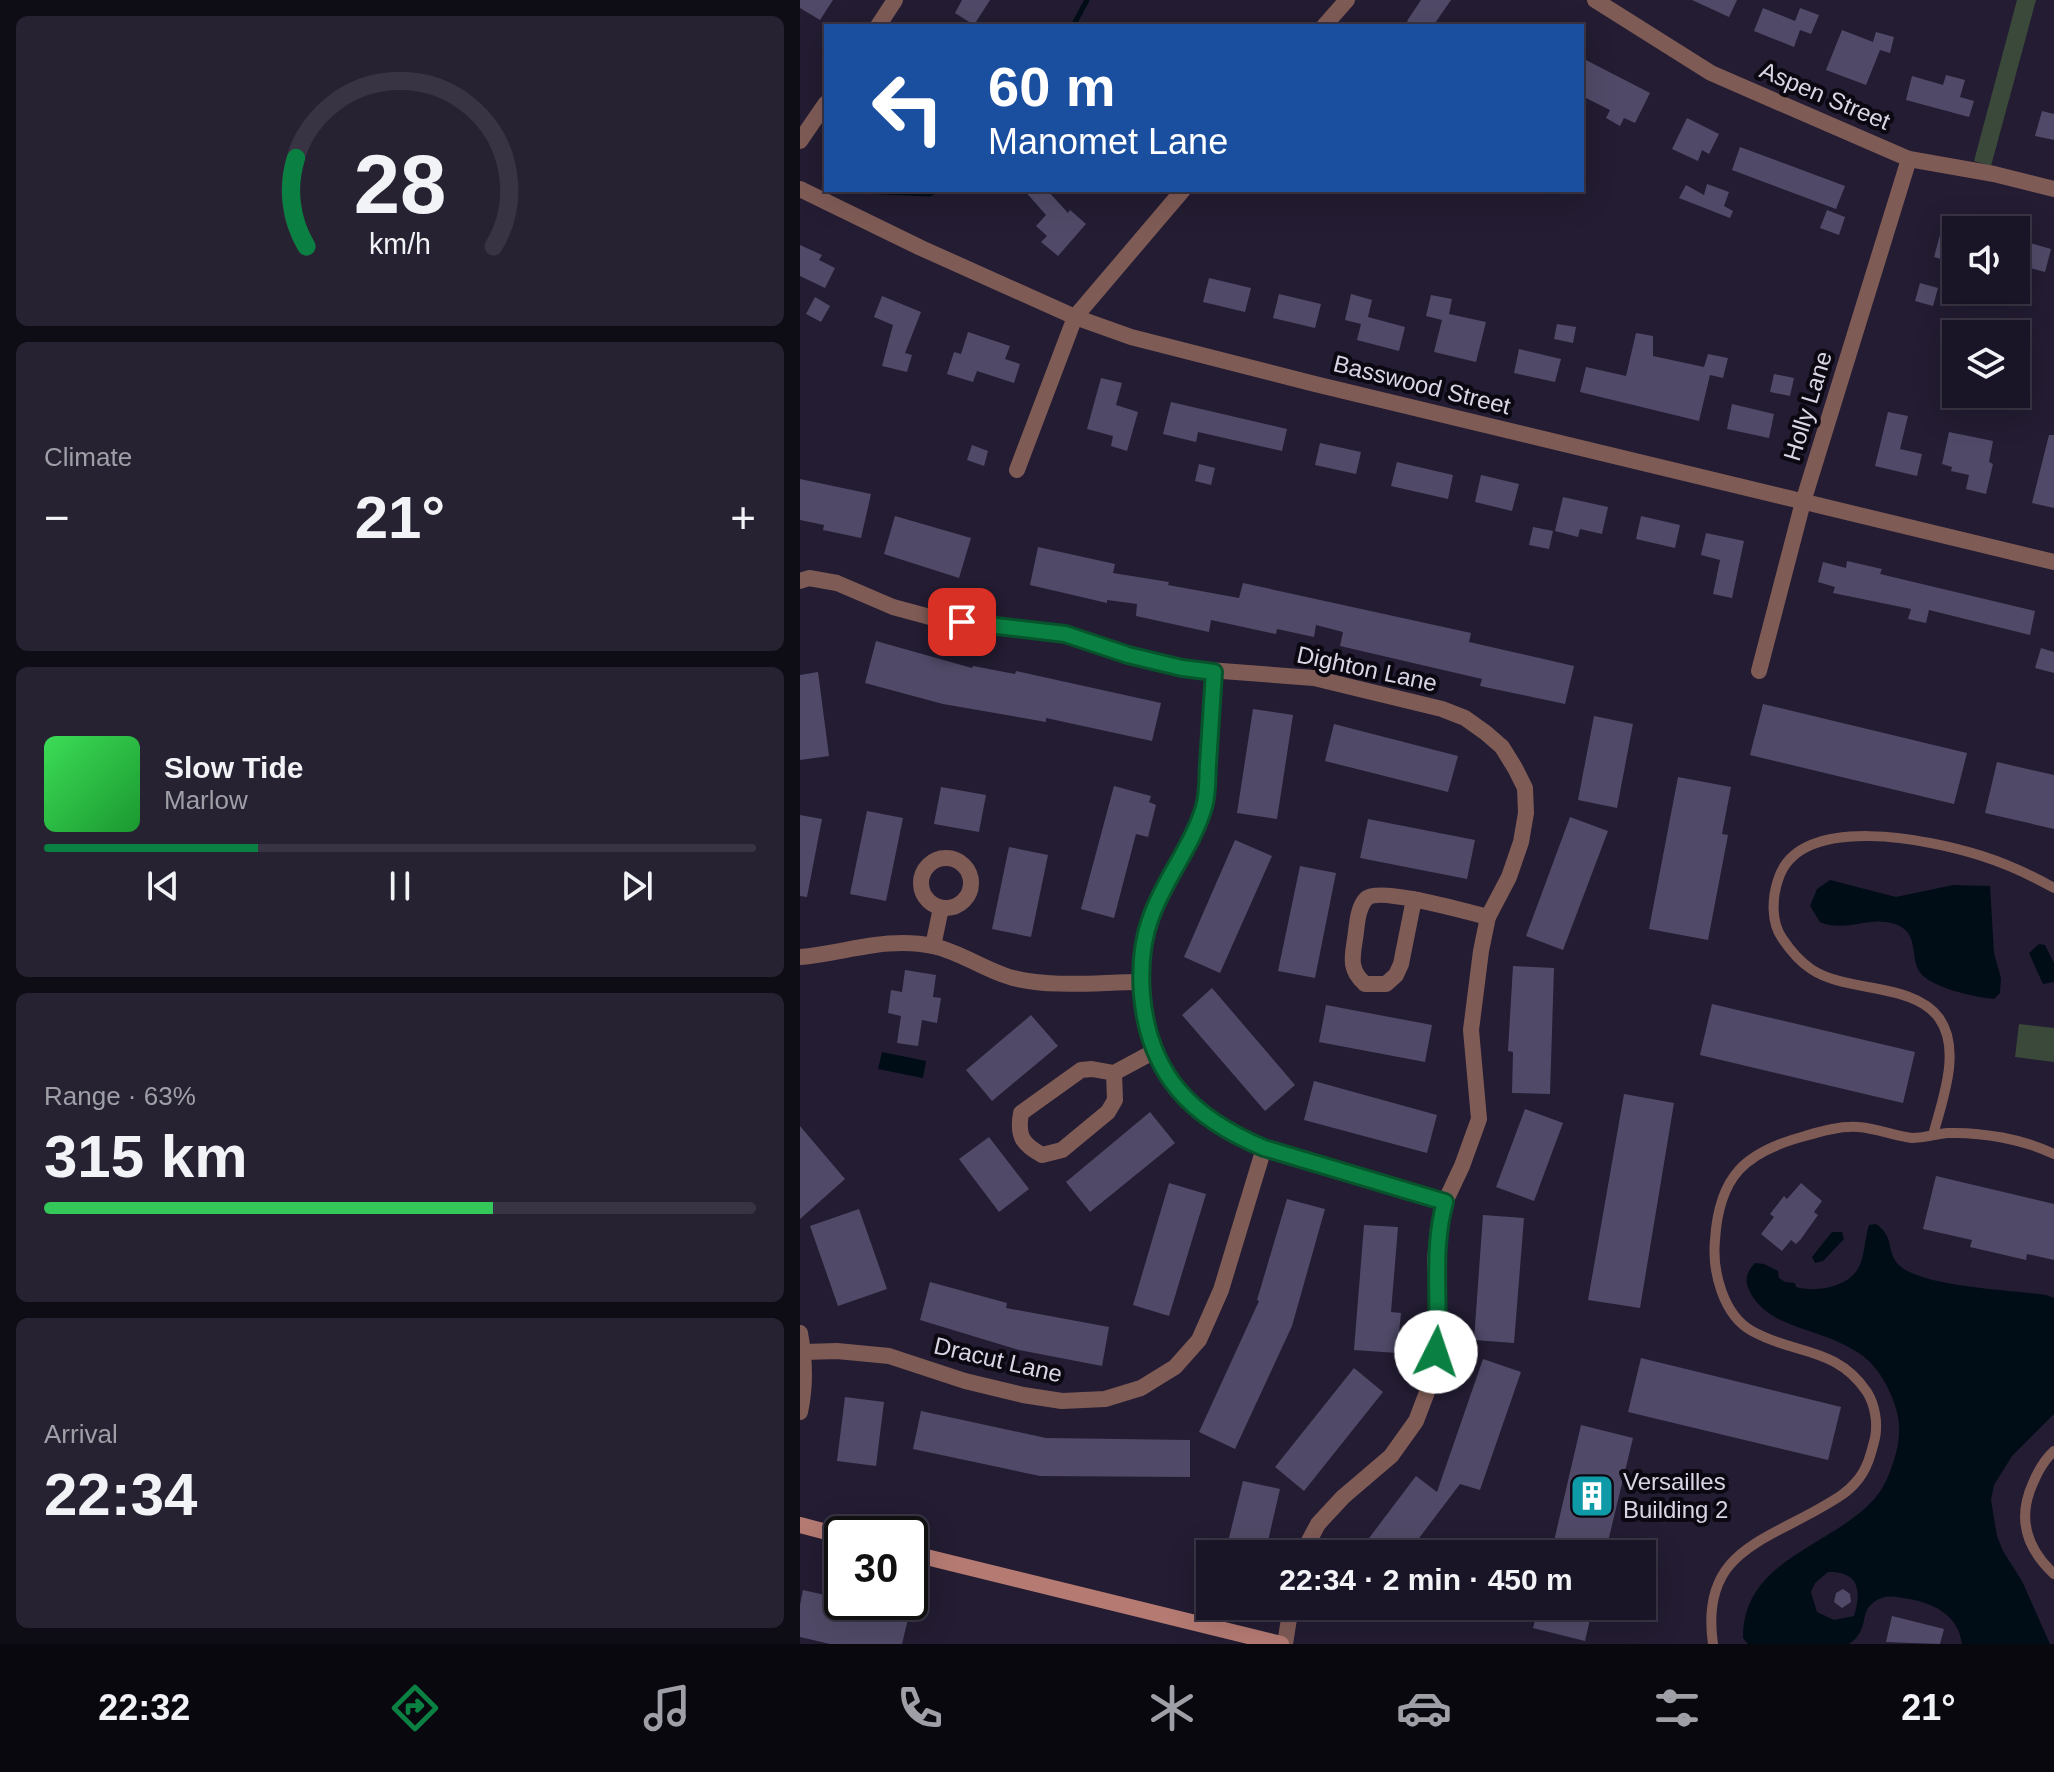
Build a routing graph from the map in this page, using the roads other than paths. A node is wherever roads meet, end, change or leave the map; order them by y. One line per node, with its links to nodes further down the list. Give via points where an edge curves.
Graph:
1 (895, 0): 4 (street)
2 (1347, 0): 5 (street)
3 (1595, 0): 8 (street, Aspen Street, via 1711,73)
4 (879, 24)
5 (1326, 24)
6 (824, 106): 7 (street)
7 (800, 141)
8 (1909, 159): 10 (street, Aspen Street); 14 (street, Holly Lane)
9 (800, 189): 12 (street, Basswood Street)
10 (2054, 189)
11 (1181, 192): 12 (street)
12 (1075, 317): 13 (street); 14 (street, Basswood Street, via 1131,337 1300,380)
13 (1017, 470)
14 (1803, 502): 15 (street, Basswood Street); 17 (street, Holly Lane)
15 (2054, 562)
16 (800, 581): 18 (street, Dighton Lane, via 837,583 941,620 1065,634 1128,655)
17 (1759, 671)
18 (1214, 672): 22 (street, Dighton Lane, via 1314,678 1442,709 1465,718 1502,747 1525,788 1526,813 1509,877); 25 (street, via 1205,803 1192,841 1151,916)
19 (2054, 888): 28 (lane, via 1985,856 1901,838 1824,839 1790,859 1779,875 1774,912 1779,934 1795,956 1837,981 1924,1004 1939,1018 1948,1036 1949,1059)
20 (1414, 899): 20 (street, via 1378,893 1360,910 1351,963 1365,984 1386,984 1396,975); 22 (street)
21 (941, 908): 23 (street)
22 (1488, 917): 31 (street, Dighton Lane, via 1471,1030 1479,1119)
23 (933, 946): 24 (street, via 885,943); 25 (street, via 1011,977 1045,984)
24 (800, 957)
25 (1141, 982): 26 (street)
26 (1153, 1052): 27 (street); 29 (street, via 1196,1109 1235,1136)
27 (1114, 1073): 27 (street, via 1081,1070 1021,1113 1018,1128 1027,1146 1042,1155 1062,1150 1108,1112 1115,1100)
28 (1933, 1135): 30 (lane, via 2016,1140); 43 (lane, via 1912,1138 1859,1127 1819,1132 1749,1159 1724,1192 1714,1244 1715,1269 1728,1304 1749,1330 1831,1358 1848,1369 1873,1402 1876,1434 1856,1483 1733,1559 1714,1596)
29 (1264, 1148): 31 (street); 33 (street, Dracut Lane, via 1221,1290 1199,1340 1175,1367 1141,1388 1105,1399 1062,1401 965,1381 889,1356)
30 (2054, 1154)
31 (1445, 1202): 38 (street, Dighton Lane, via 1435,1260 1436,1352 1416,1421 1391,1456 1343,1497)
32 (800, 1333): 33 (street)
33 (804, 1352): 34 (street)
34 (800, 1412)
35 (2054, 1451): 40 (lane, via 2035,1478 2024,1510 2029,1543)
36 (800, 1525): 37 (street)
37 (824, 1531)
38 (1309, 1540)
39 (928, 1557): 42 (street)
40 (2054, 1574)
41 (1288, 1620): 42 (street)
42 (1283, 1644)
43 (1713, 1644)

